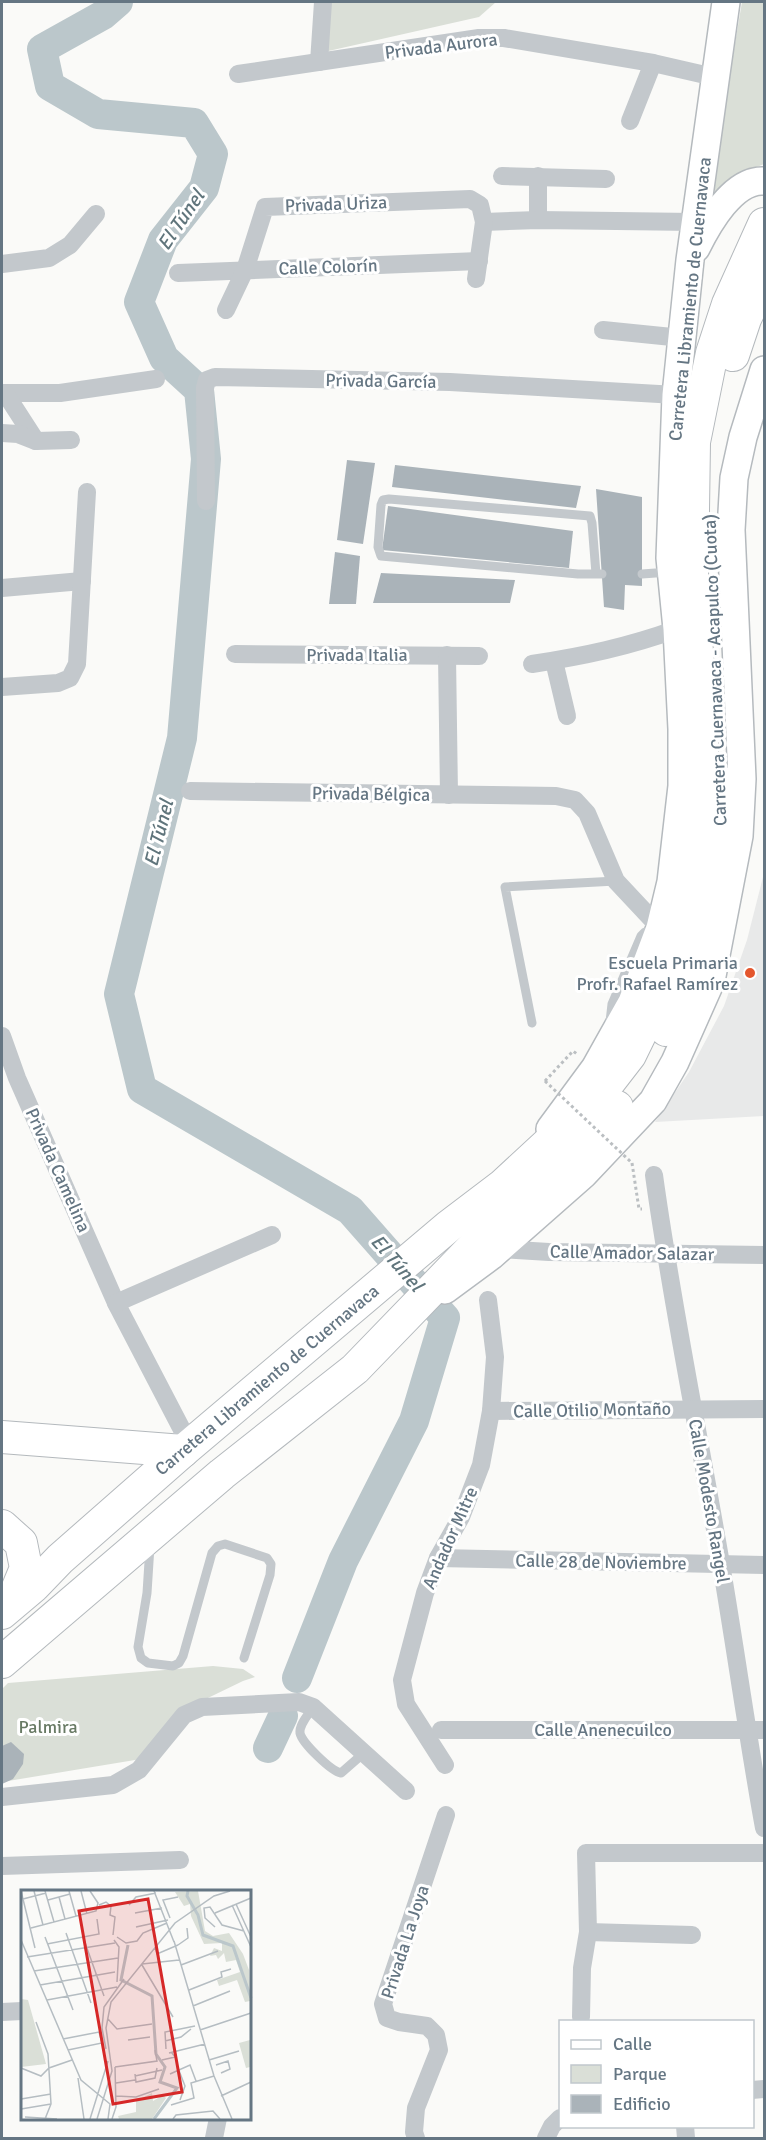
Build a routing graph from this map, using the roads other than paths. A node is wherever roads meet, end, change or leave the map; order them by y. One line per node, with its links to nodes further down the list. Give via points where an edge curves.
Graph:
1 (323, 2): 3 (street)
2 (726, 2): 6 (main road, Carretera Libramiento de Cuernavaca)
3 (319, 62): 4 (street, Privada Aurora, via 496,38); 5 (street, Privada Aurora)
4 (653, 63): 6 (street, Privada Aurora); 7 (street)
5 (238, 74)
6 (714, 77): 15 (main road, Carretera Libramiento de Cuernavaca)
7 (630, 121)
8 (502, 176): 9 (street)
9 (538, 176): 10 (street); 14 (street)
10 (606, 179)
11 (763, 180): 17 (main road, via 742,188 724,204)
12 (482, 213): 14 (street, Privada Uriza); 19 (street, Calle Colorín, via 477,270); 19 (street, Privada Uriza, via 470,199 265,207)
13 (96, 214): 18 (street, via 70,245 48,258)
14 (538, 220): 15 (street, Privada Uriza)
15 (695, 222): 17 (main road, Carretera Libramiento de Cuernavaca)
16 (765, 224): 32 (highway, Carretera Cuernavaca - Acapulco (Cuota), via 728,304 712,353 694,441)
17 (690, 260): 24 (main road, Carretera Libramiento de Cuernavaca)
18 (2, 264)
19 (245, 270): 20 (street, Calle Colorín); 22 (street, Privada Uriza)
20 (178, 273)
21 (765, 279): 32 (highway, Carretera Cuernavaca - Acapulco (Cuota), via 745,319 728,369)
22 (226, 310)
23 (603, 330): 24 (street)
24 (682, 338): 27 (main road, Carretera Libramiento de Cuernavaca)
25 (765, 370): 56 (main road, via 734,478 731,530 742,779 739,836 711,981 653,1101 584,1174)
26 (156, 379): 30 (street, via 60,393 5,393)
27 (676, 395): 33 (street, Privada García, via 450,382 215,377 207,380 205,388); 34 (main road, Carretera Libramiento de Cuernavaca)
28 (2, 433): 30 (street)
29 (71, 440): 30 (street)
30 (36, 441)
31 (87, 492): 37 (street)
32 (701, 498): 54 (highway, Carretera Cuernavaca - Acapulco (Cuota), via 692,578 702,782 698,843 678,941 650,1014 618,1072 596,1099); 56 (highway, Carretera Cuernavaca - Acapulco (Cuota), via 723,782 721,840 700,944 673,1017 630,1092)
33 (206, 501)
34 (671, 572): 36 (lane); 39 (main road, Carretera Libramiento de Cuernavaca)
35 (599, 574): 35 (lane, via 381,556 381,505 389,499 590,516)
36 (642, 574)
37 (82, 581): 38 (street); 45 (street, via 77,664 70,678 58,683)
38 (2, 588)
39 (677, 630): 43 (street, via 633,645); 50 (main road, Carretera Libramiento de Cuernavaca, via 682,786 670,882)
40 (235, 654): 41 (street, Privada Italia)
41 (447, 655): 42 (street, Privada Italia); 48 (street, Privada Bélgica)
42 (479, 656)
43 (554, 661): 44 (street); 46 (street)
44 (532, 664)
45 (2, 687)
46 (567, 716)
47 (190, 791): 48 (street, Privada Bélgica)
48 (449, 795): 49 (street, via 556,796 574,800 587,813)
49 (616, 881): 50 (street); 51 (lane, via 505,887)
50 (659, 929): 54 (main road, Carretera Libramiento de Cuernavaca, via 632,1002 595,1068)
51 (532, 1023)
52 (2, 1036): 60 (street, Privada Camelina)
53 (654, 1175): 57 (street, Calle Modesto Rangel)
54 (503, 1185): 65 (highway, Carretera Libramiento de Cuernavaca)
55 (272, 1235): 60 (street)
56 (488, 1250): 57 (street, Calle Amador Salazar); 67 (highway, Carretera Cuernavaca - Acapulco (Cuota), via 404,1320 355,1369)
57 (665, 1254): 58 (street, Calle Amador Salazar); 62 (street, Calle Modesto Rangel)
58 (765, 1255)
59 (488, 1300): 63 (street, Andador Mitre, via 495,1357)
60 (116, 1303): 65 (street, Privada Camelina)
61 (765, 1408): 62 (street, Calle Otilio Montaño)
62 (693, 1409): 63 (street, Calle Otilio Montaño); 69 (street, Calle Modesto Rangel)
63 (491, 1411): 68 (street, Andador Mitre, via 482,1465)
64 (2, 1437): 65 (highway)
65 (186, 1448): 71 (highway, Carretera Libramiento de Cuernavaca)
66 (2, 1526): 71 (highway, via 21,1543 26,1568)
67 (151, 1535): 72 (lane, via 138,1647 141,1658 148,1663 179,1663 212,1553 225,1544 267,1558 271,1564); 73 (highway)
68 (438, 1558): 69 (street, Calle 28 de Noviembre); 78 (street, Andador Mitre, via 424,1593 402,1680 406,1704)
69 (721, 1565): 70 (street, Calle 28 de Noviembre); 76 (street, Calle Modesto Rangel)
70 (765, 1565)
71 (6, 1609)
72 (244, 1658)
73 (2, 1662)
74 (313, 1707): 77 (street); 77 (lane, via 300,1732 333,1771 341,1773); 80 (street, via 299,1702 202,1707 183,1714 139,1770 113,1785)
75 (441, 1730): 76 (street, Calle Anenecuilco)
76 (755, 1730): 82 (street, Calle Modesto Rangel)
77 (364, 1752): 79 (street)
78 (445, 1765)
79 (405, 1791)
80 (2, 1797)
81 (446, 1815): 94 (street, Privada La Joya, via 383,2004 387,2018 427,2026 436,2035 440,2050 416,2108)
82 (765, 1828)
83 (765, 1853): 86 (street, via 586,1853)
84 (180, 1860): 85 (street)
85 (2, 1866)
86 (588, 1932): 87 (street); 90 (street, via 582,1968)
87 (692, 1935)
88 (21, 2011): 89 (street)
89 (2, 2012)
90 (581, 2017)
91 (218, 2119): 93 (street)
92 (559, 2120): 95 (street)
93 (214, 2139)
94 (416, 2139)
95 (546, 2139)

